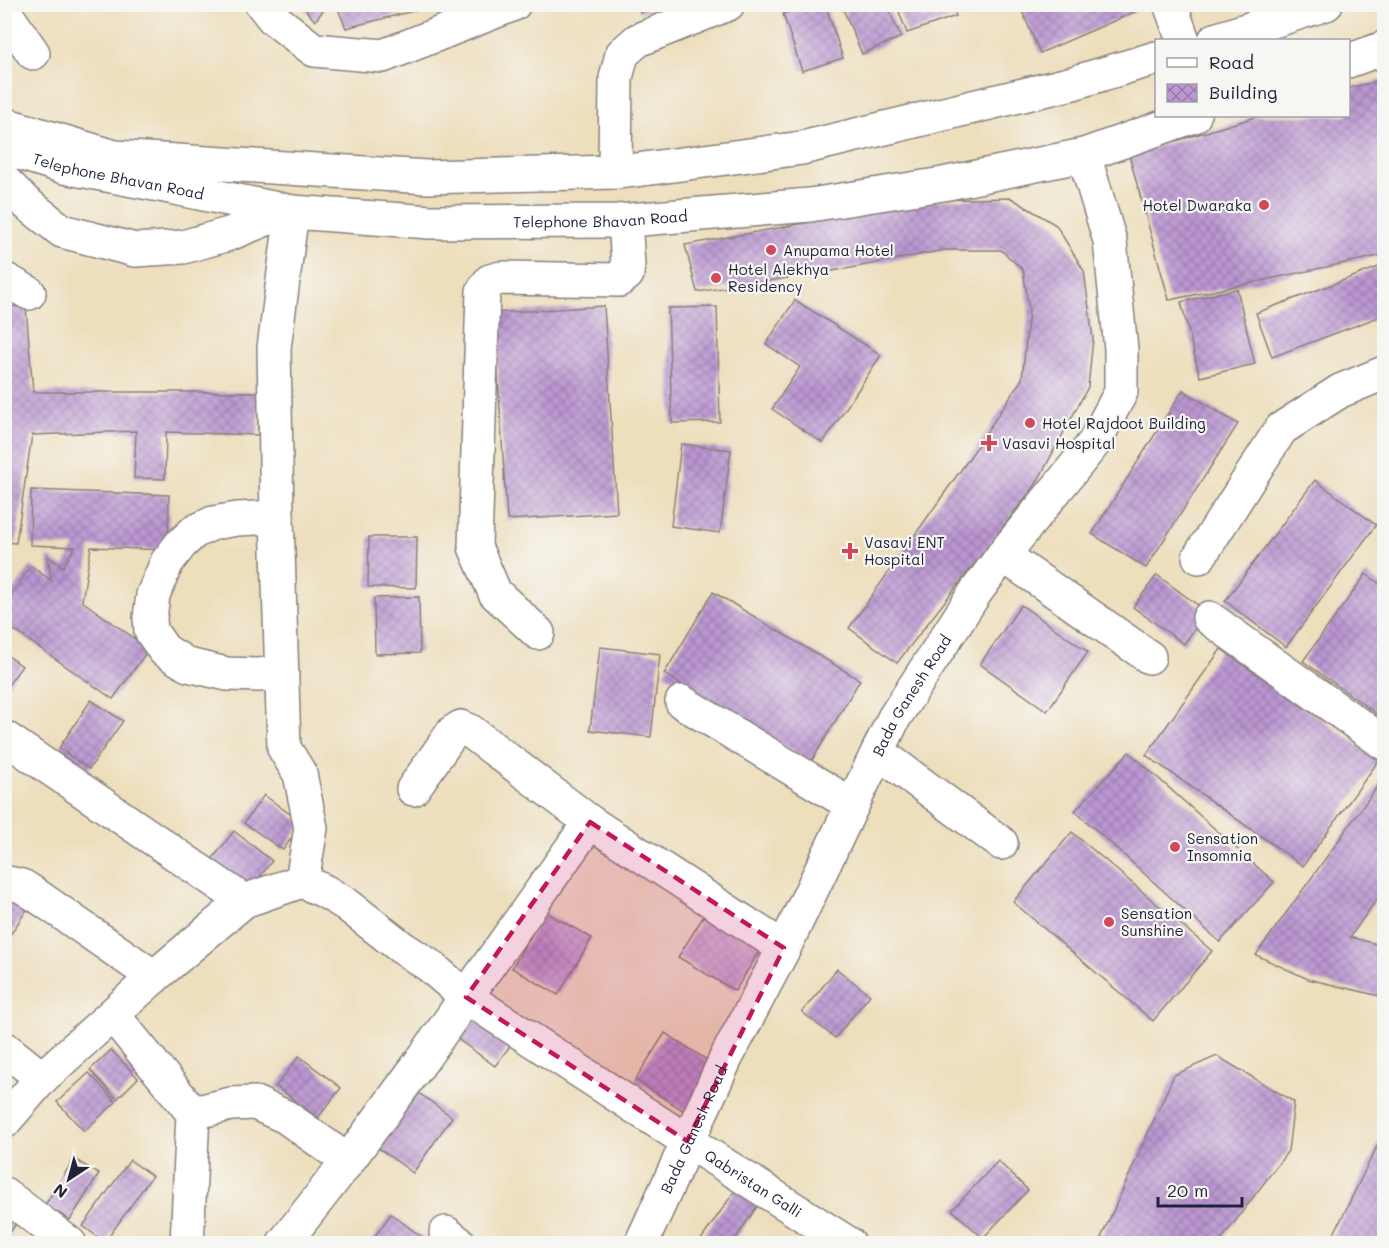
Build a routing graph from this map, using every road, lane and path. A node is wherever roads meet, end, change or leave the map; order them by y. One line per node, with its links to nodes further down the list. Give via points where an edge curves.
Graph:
1 (261, 4): 2 (street, via 314,50 383,56)
2 (514, 4)
3 (728, 4): 17 (street, via 638,40 622,54 616,78)
4 (1170, 4): 7 (street)
5 (1326, 4): 8 (street)
6 (4, 11): 10 (street)
7 (1183, 39)
8 (1218, 39)
9 (1384, 48): 12 (street)
10 (33, 53)
11 (1155, 58): 17 (street, Telephone Bhavan Road, via 1073,84 802,148)
12 (1350, 60)
13 (1191, 117): 16 (street, Telephone Bhavan Road)
14 (4, 124): 17 (street, Telephone Bhavan Road, via 115,157 427,177)
15 (4, 148): 19 (street, Telephone Bhavan Road, via 64,167)
16 (1084, 154): 20 (street, Telephone Bhavan Road, via 943,184 810,205); 23 (street, Bada Ganesh Road, via 1110,242 1121,349 1121,392 1094,444)
17 (615, 172)
18 (4, 181): 19 (street, via 62,231 135,250 183,247)
19 (292, 212): 20 (street, Telephone Bhavan Road, via 430,222); 22 (street, via 274,348)
20 (625, 221): 26 (street, via 628,265 627,274 619,280 501,278 490,281 483,291 475,547 495,593)
21 (1384, 373): 24 (street, via 1340,391 1281,429)
22 (276, 517): 28 (street); 28 (street, via 213,523 194,532 167,562 153,595 150,618 151,631 164,650 188,665 227,674)
23 (1003, 555): 27 (street); 32 (street, Bada Ganesh Road, via 894,718)
24 (1199, 557)
25 (1209, 618): 31 (street)
26 (538, 633)
27 (1149, 657)
28 (281, 673): 37 (street, via 284,748 300,774 311,828)
29 (682, 702): 34 (street)
30 (4, 737): 39 (street)
31 (1384, 742)
32 (878, 753): 34 (street, Bada Ganesh Road); 36 (street)
33 (413, 789): 35 (street, via 453,732 462,727)
34 (852, 805): 40 (street, Bada Ganesh Road)
35 (590, 822): 40 (street); 42 (street)
36 (1001, 843)
37 (302, 881): 39 (street); 42 (street, Qabristan Galli, via 346,904)
38 (4, 882): 41 (street, via 22,886)
39 (244, 901): 41 (street)
40 (784, 948): 48 (street, Bada Ganesh Road)
41 (154, 977): 43 (street)
42 (466, 997): 48 (street, Qabristan Galli); 49 (street)
43 (113, 1015): 45 (street); 46 (street)
44 (4, 1048): 45 (street)
45 (42, 1078): 47 (street)
46 (193, 1113): 49 (street, via 255,1103 286,1117); 52 (street)
47 (4, 1122)
48 (687, 1141): 54 (street, Bada Ganesh Road); 55 (street, Qabristan Galli)
49 (348, 1161): 53 (street)
50 (4, 1194): 51 (street)
51 (70, 1244)
52 (187, 1244)
53 (283, 1244)
54 (640, 1244)
55 (849, 1244)

